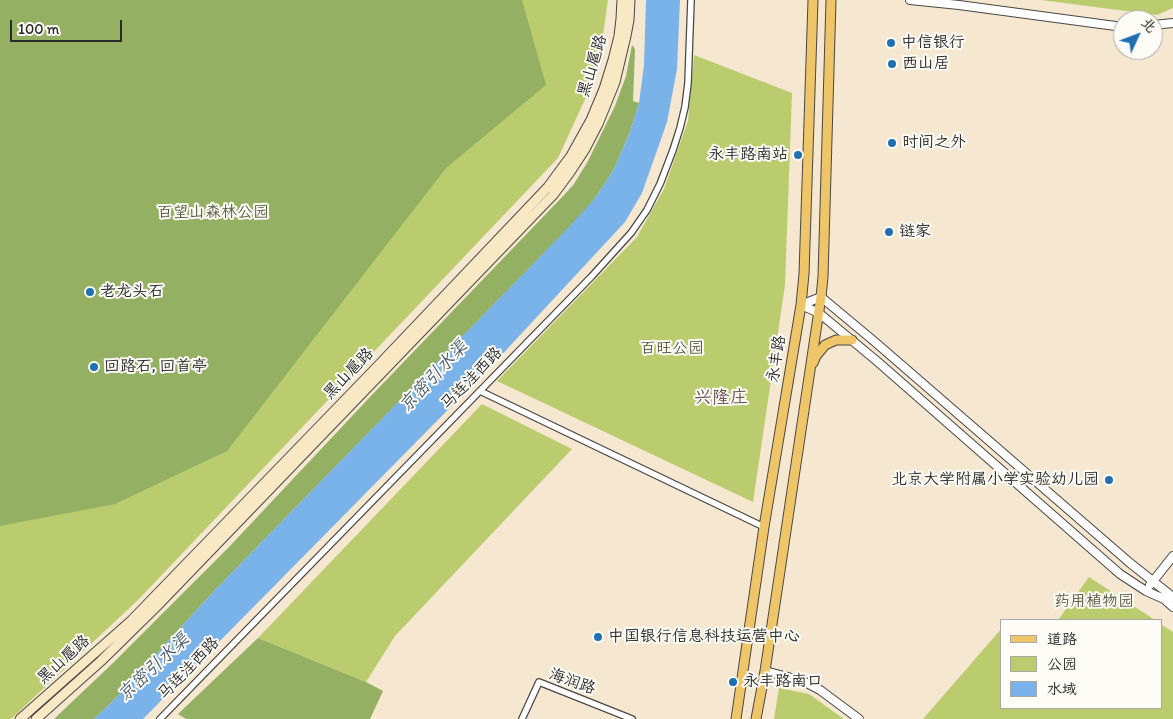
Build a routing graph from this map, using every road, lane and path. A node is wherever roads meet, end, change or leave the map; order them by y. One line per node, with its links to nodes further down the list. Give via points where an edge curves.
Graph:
1 (622, 0): 21 (main road, 黑山扈路, via 619,36 604,89 571,156 548,187 132,620)
2 (630, 0): 22 (main road, 黑山扈路, via 626,36 615,82 585,149 553,195 160,603)
3 (691, 0): 13 (street, 马连洼西路, via 685,107 673,150 647,210 592,276)
4 (813, 0): 9 (main road, 永丰路)
5 (831, 0): 8 (main road, 永丰路)
6 (910, 0): 7 (street)
7 (1113, 26)
8 (821, 297): 9 (street); 10 (main road, 永丰路); 16 (street)
9 (801, 305): 10 (street); 14 (main road, 永丰路)
10 (819, 313): 11 (street); 12 (main road, 永丰路)
11 (852, 340): 12 (main road, via 836,340 825,345); 17 (street, via 1120,574)
12 (809, 370): 20 (main road, 永丰路)
13 (480, 391): 14 (street); 23 (street, 马连洼西路)
14 (764, 527): 26 (main road, 永丰路)
15 (1173, 556): 16 (street)
16 (1153, 582): 17 (street); 18 (street)
17 (1146, 591): 19 (street)
18 (1173, 597)
19 (1173, 607)
20 (764, 671): 27 (main road, 永丰路); 28 (street, via 803,681)
21 (20, 719)
22 (36, 719)
23 (160, 719)
24 (522, 719): 25 (street, 海润路, via 540,682)
25 (632, 719)
26 (736, 719)
27 (756, 719)
28 (859, 719)

